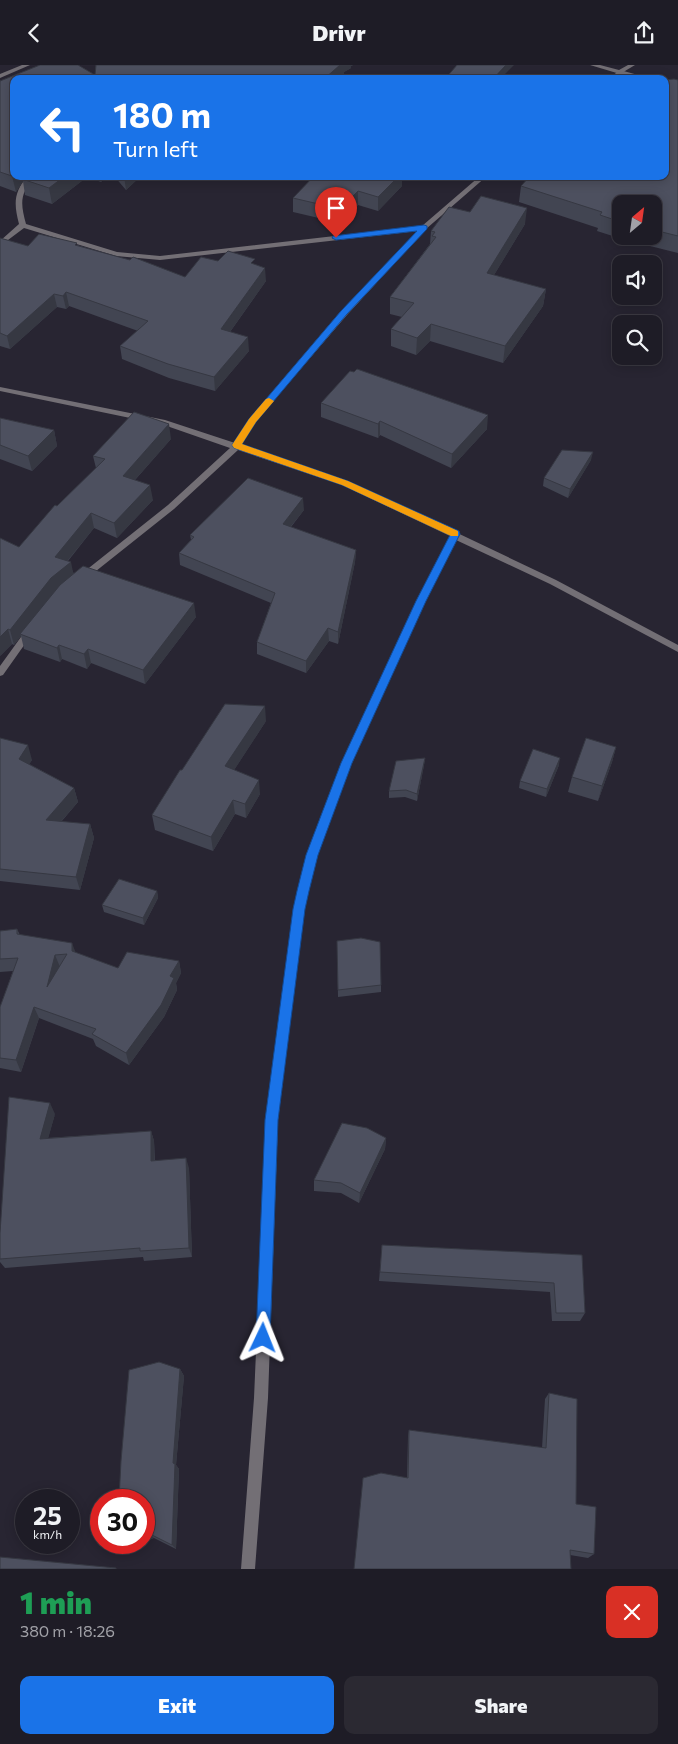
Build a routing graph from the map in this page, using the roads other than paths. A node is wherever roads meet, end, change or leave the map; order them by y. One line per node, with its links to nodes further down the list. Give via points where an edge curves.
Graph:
1 (27, 65): 7 (street)
2 (593, 65): 4 (street)
3 (632, 65): 4 (street)
4 (620, 72): 5 (street); 6 (street)
5 (616, 75)
6 (632, 75)
7 (0, 76)
8 (28, 180): 10 (street, via 19,195)
9 (479, 180): 11 (street)
10 (23, 225): 11 (street, via 116,254 160,257); 12 (street)
11 (424, 228): 14 (street, via 344,313 252,421)
12 (0, 244)
13 (0, 389): 14 (street, via 166,423)
14 (237, 445): 15 (street, via 345,483); 16 (street, via 171,507)
15 (455, 534): 18 (street); 20 (street, via 347,763 312,855 299,909 272,1120 261,1397)
16 (74, 585)
17 (36, 624): 19 (street)
18 (678, 649)
19 (0, 673)
20 (248, 1569)

